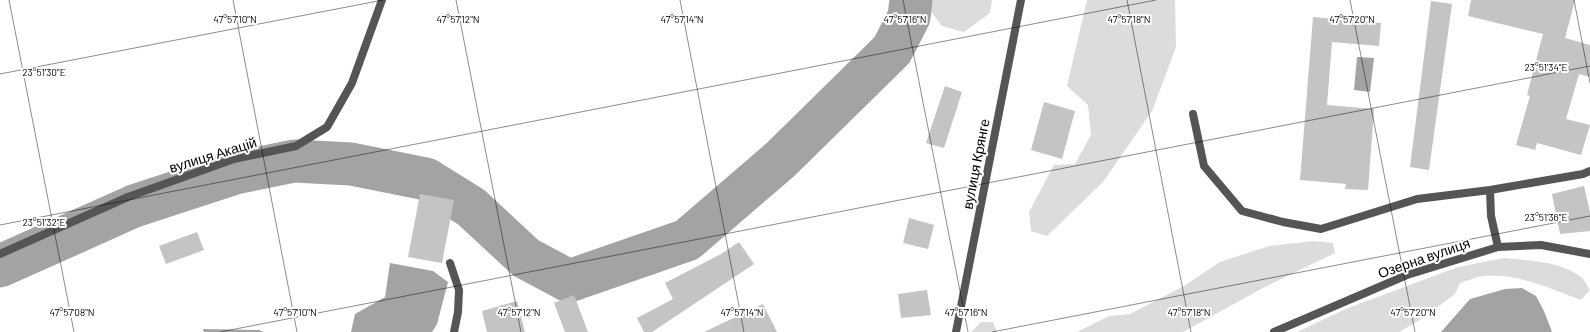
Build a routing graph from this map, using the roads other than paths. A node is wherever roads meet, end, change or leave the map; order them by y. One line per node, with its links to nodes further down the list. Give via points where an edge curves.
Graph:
1 (382, 0): 7 (street, вулиця Акацій, via 352,83 327,127 296,146 234,159 128,197)
2 (1021, 0): 11 (street, вулиця Крянге)
3 (1193, 114): 5 (street, via 1204,166 1242,211 1283,222 1321,229 1416,199)
4 (1590, 171): 5 (street)
5 (1490, 190): 6 (street, via 1491,216)
6 (1498, 247): 8 (street, Озерна вулиця, via 1541,245); 12 (street, Озерна вулиця, via 1407,276)
7 (0, 254)
8 (1590, 254)
9 (450, 263): 10 (street, via 459,290)
10 (454, 332)
11 (956, 332)
12 (1274, 332)

